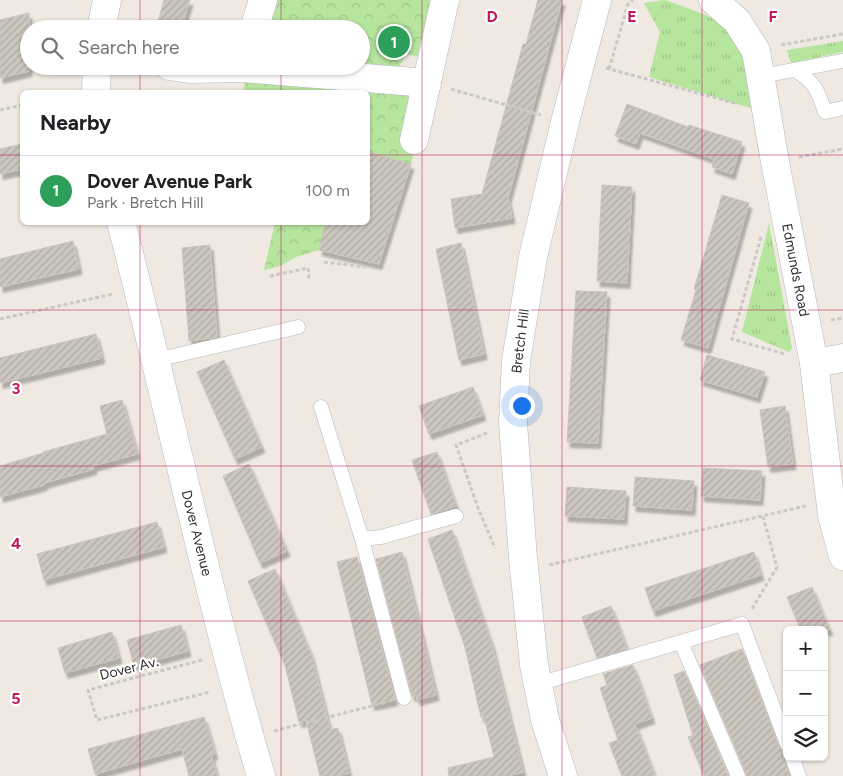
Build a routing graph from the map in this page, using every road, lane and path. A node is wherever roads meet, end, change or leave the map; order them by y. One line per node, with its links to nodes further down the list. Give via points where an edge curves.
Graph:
1 (107, 0): 7 (street)
2 (263, 0): 8 (street)
3 (445, 0): 17 (street)
4 (597, 0): 10 (street, Bretch Hill)
5 (633, 0): 13 (path, via 628,4)
6 (713, 0): 12 (street, Edmunds Road, via 737,22)
7 (103, 20)
8 (257, 20)
9 (843, 34): 12 (path)
10 (581, 61): 13 (path); 23 (street, Bretch Hill)
11 (843, 61): 14 (lane)
12 (759, 64): 14 (lane); 22 (street, Edmunds Road)
13 (609, 69): 22 (path)
14 (795, 70): 20 (lane, via 811,81 825,112)
15 (97, 75): 18 (street)
16 (341, 75): 17 (street)
17 (427, 82): 23 (path); 24 (street)
18 (96, 90)
19 (20, 105): 21 (path)
20 (843, 108)
21 (0, 110)
22 (767, 112): 26 (street, Edmunds Road)
23 (565, 122): 45 (street, Bretch Hill, via 533,258 516,361 513,423)
24 (414, 140)
25 (843, 149): 26 (path)
26 (775, 162): 38 (street, Edmunds Road)
27 (122, 225): 33 (street, Dover Avenue)
28 (763, 230): 38 (path, via 732,339)
29 (324, 262): 30 (path)
30 (365, 267)
31 (270, 276): 32 (path, via 308,268)
32 (308, 280)
33 (138, 289): 34 (path); 37 (street, Dover Avenue)
34 (0, 319)
35 (298, 327): 37 (lane)
36 (843, 358): 38 (street)
37 (156, 360): 48 (street, Dover Avenue)
38 (814, 363): 40 (street, Edmunds Road)
39 (321, 408): 43 (lane)
40 (830, 501): 42 (path); 44 (street, Edmunds Road)
41 (456, 516): 43 (lane, via 381,537)
42 (762, 516): 45 (path); 46 (path, via 777,567)
43 (362, 539): 51 (lane)
44 (843, 556)
45 (524, 571): 49 (street, Bretch Hill)
46 (742, 624): 47 (lane); 52 (lane)
47 (681, 642): 49 (lane); 57 (lane)
48 (228, 654): 50 (street, Dover Avenue); 50 (path, Dover Av., via 88,690 97,720)
49 (538, 684): 56 (street, Bretch Hill, via 545,720)
50 (235, 685): 53 (street, Dover Avenue)
51 (404, 698): 53 (path)
52 (783, 733)
53 (250, 738): 55 (street, Dover Avenue)
54 (793, 761): 58 (lane)
55 (261, 776)
56 (563, 776)
57 (738, 776)
58 (799, 776)

